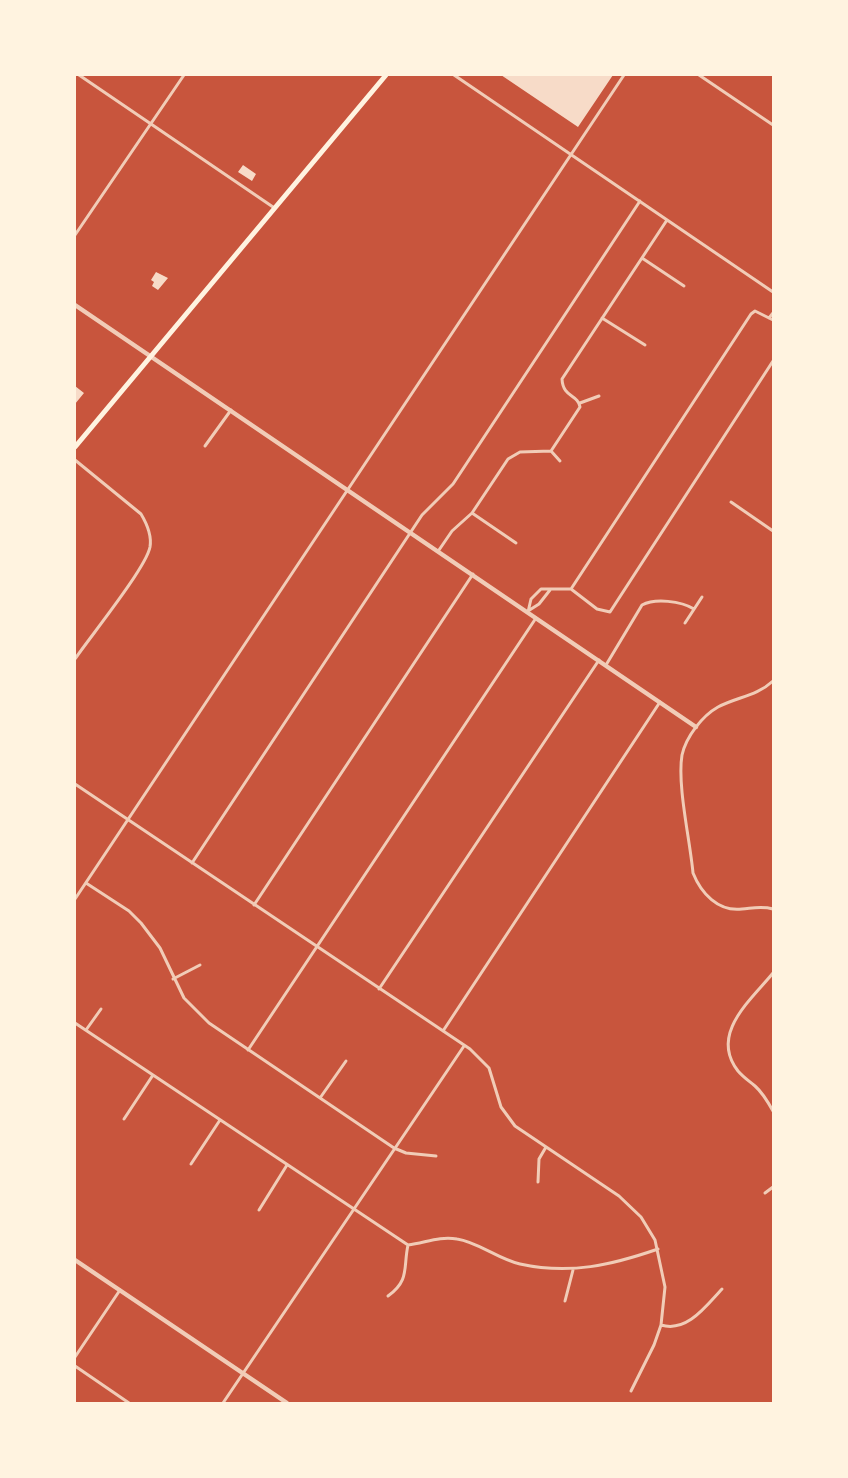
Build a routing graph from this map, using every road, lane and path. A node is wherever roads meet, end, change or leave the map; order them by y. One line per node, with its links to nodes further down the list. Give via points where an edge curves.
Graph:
1 (79, 75): 7 (street)
2 (184, 75): 7 (street)
3 (386, 75): 11 (main road)
4 (454, 75): 9 (street)
5 (624, 75): 9 (street)
6 (699, 75): 8 (street)
7 (150, 123): 11 (street); 13 (street)
8 (773, 125)
9 (572, 154): 10 (street); 32 (street)
10 (640, 201): 12 (street); 36 (street, via 453,484 432,503)
11 (273, 207): 22 (main road)
12 (667, 220): 14 (street); 16 (street)
13 (75, 235)
14 (642, 258): 15 (street); 19 (street)
15 (684, 286)
16 (773, 292)
17 (75, 305): 22 (street)
18 (773, 313): 20 (street)
19 (602, 318): 21 (street); 25 (street, via 562,379 567,394)
20 (771, 319): 41 (street, via 755,311 751,314)
21 (645, 345)
22 (150, 356): 26 (street); 28 (main road)
23 (773, 361): 41 (street, via 610,612 597,609)
24 (599, 396): 25 (street)
25 (580, 403): 29 (street)
26 (232, 410): 27 (street); 32 (street)
27 (205, 446)
28 (75, 447)
29 (551, 451): 31 (street); 34 (street, via 520,452 508,459)
30 (75, 460): 47 (street, via 141,514 147,523 150,539 146,558)
31 (560, 461)
32 (349, 490): 36 (street); 54 (street)
33 (731, 502): 35 (street)
34 (472, 512): 37 (street); 38 (street, via 452,531)
35 (773, 531)
36 (411, 532): 38 (street); 55 (street)
37 (516, 543)
38 (439, 550): 39 (street)
39 (473, 574): 44 (street); 58 (street)
40 (551, 589): 41 (street); 44 (street); 44 (street, via 541,588 536,592)
41 (571, 589)
42 (702, 597): 43 (street)
43 (694, 609): 46 (street); 49 (street, via 686,604 649,601 642,605)
44 (528, 612): 45 (street)
45 (536, 617): 48 (street); 60 (street)
46 (685, 623)
47 (75, 658)
48 (598, 660): 49 (street); 64 (street)
49 (606, 665): 51 (street)
50 (773, 681): 52 (street, via 754,694 718,707)
51 (660, 702): 52 (street); 68 (street)
52 (696, 727): 59 (street, via 682,754 681,777 693,873 699,887 710,898 730,909 764,906)
53 (75, 784): 54 (street)
54 (129, 820): 55 (street); 56 (street)
55 (192, 863): 58 (street)
56 (86, 883): 57 (street); 63 (street, via 141,923 160,948)
57 (75, 899)
58 (254, 905): 60 (street)
59 (773, 909)
60 (317, 947): 64 (street); 70 (street)
61 (200, 965): 63 (street)
62 (773, 973): 74 (street, via 737,1015 728,1043 733,1064 763,1095)
63 (173, 979): 70 (street, via 194,1010)
64 (379, 990): 68 (street)
65 (101, 1009): 67 (street)
66 (75, 1023): 67 (street)
67 (86, 1030): 72 (street)
68 (443, 1032): 69 (street)
69 (464, 1046): 77 (street, via 489,1068 507,1117); 78 (street)
70 (248, 1050): 73 (street)
71 (346, 1061): 73 (street)
72 (153, 1075): 75 (street); 76 (street)
73 (320, 1098): 78 (street)
74 (773, 1111)
75 (124, 1119)
76 (220, 1120): 80 (street); 81 (street)
77 (546, 1147): 82 (street, via 539,1159); 88 (street, via 632,1207 649,1229)
78 (394, 1148): 79 (street, via 406,1153); 85 (street)
79 (436, 1156)
80 (191, 1164)
81 (287, 1165): 85 (street); 86 (street)
82 (538, 1182)
83 (773, 1187): 84 (street)
84 (765, 1193)
85 (354, 1209): 87 (street); 98 (street)
86 (259, 1210)
87 (408, 1245): 90 (street, via 437,1238 458,1239 518,1263); 93 (street, via 403,1280 398,1289)
88 (658, 1249): 90 (street, via 610,1264); 95 (street, via 665,1287)
89 (75, 1260): 91 (street)
90 (573, 1270): 94 (street)
91 (120, 1290): 96 (street); 98 (street)
92 (722, 1290): 95 (street, via 698,1315 674,1327)
93 (388, 1296)
94 (565, 1301)
95 (661, 1325): 99 (street)
96 (75, 1357)
97 (75, 1366): 100 (street)
98 (243, 1373): 101 (street); 102 (street)
99 (631, 1391)
100 (129, 1403)
101 (223, 1403)
102 (287, 1403)

